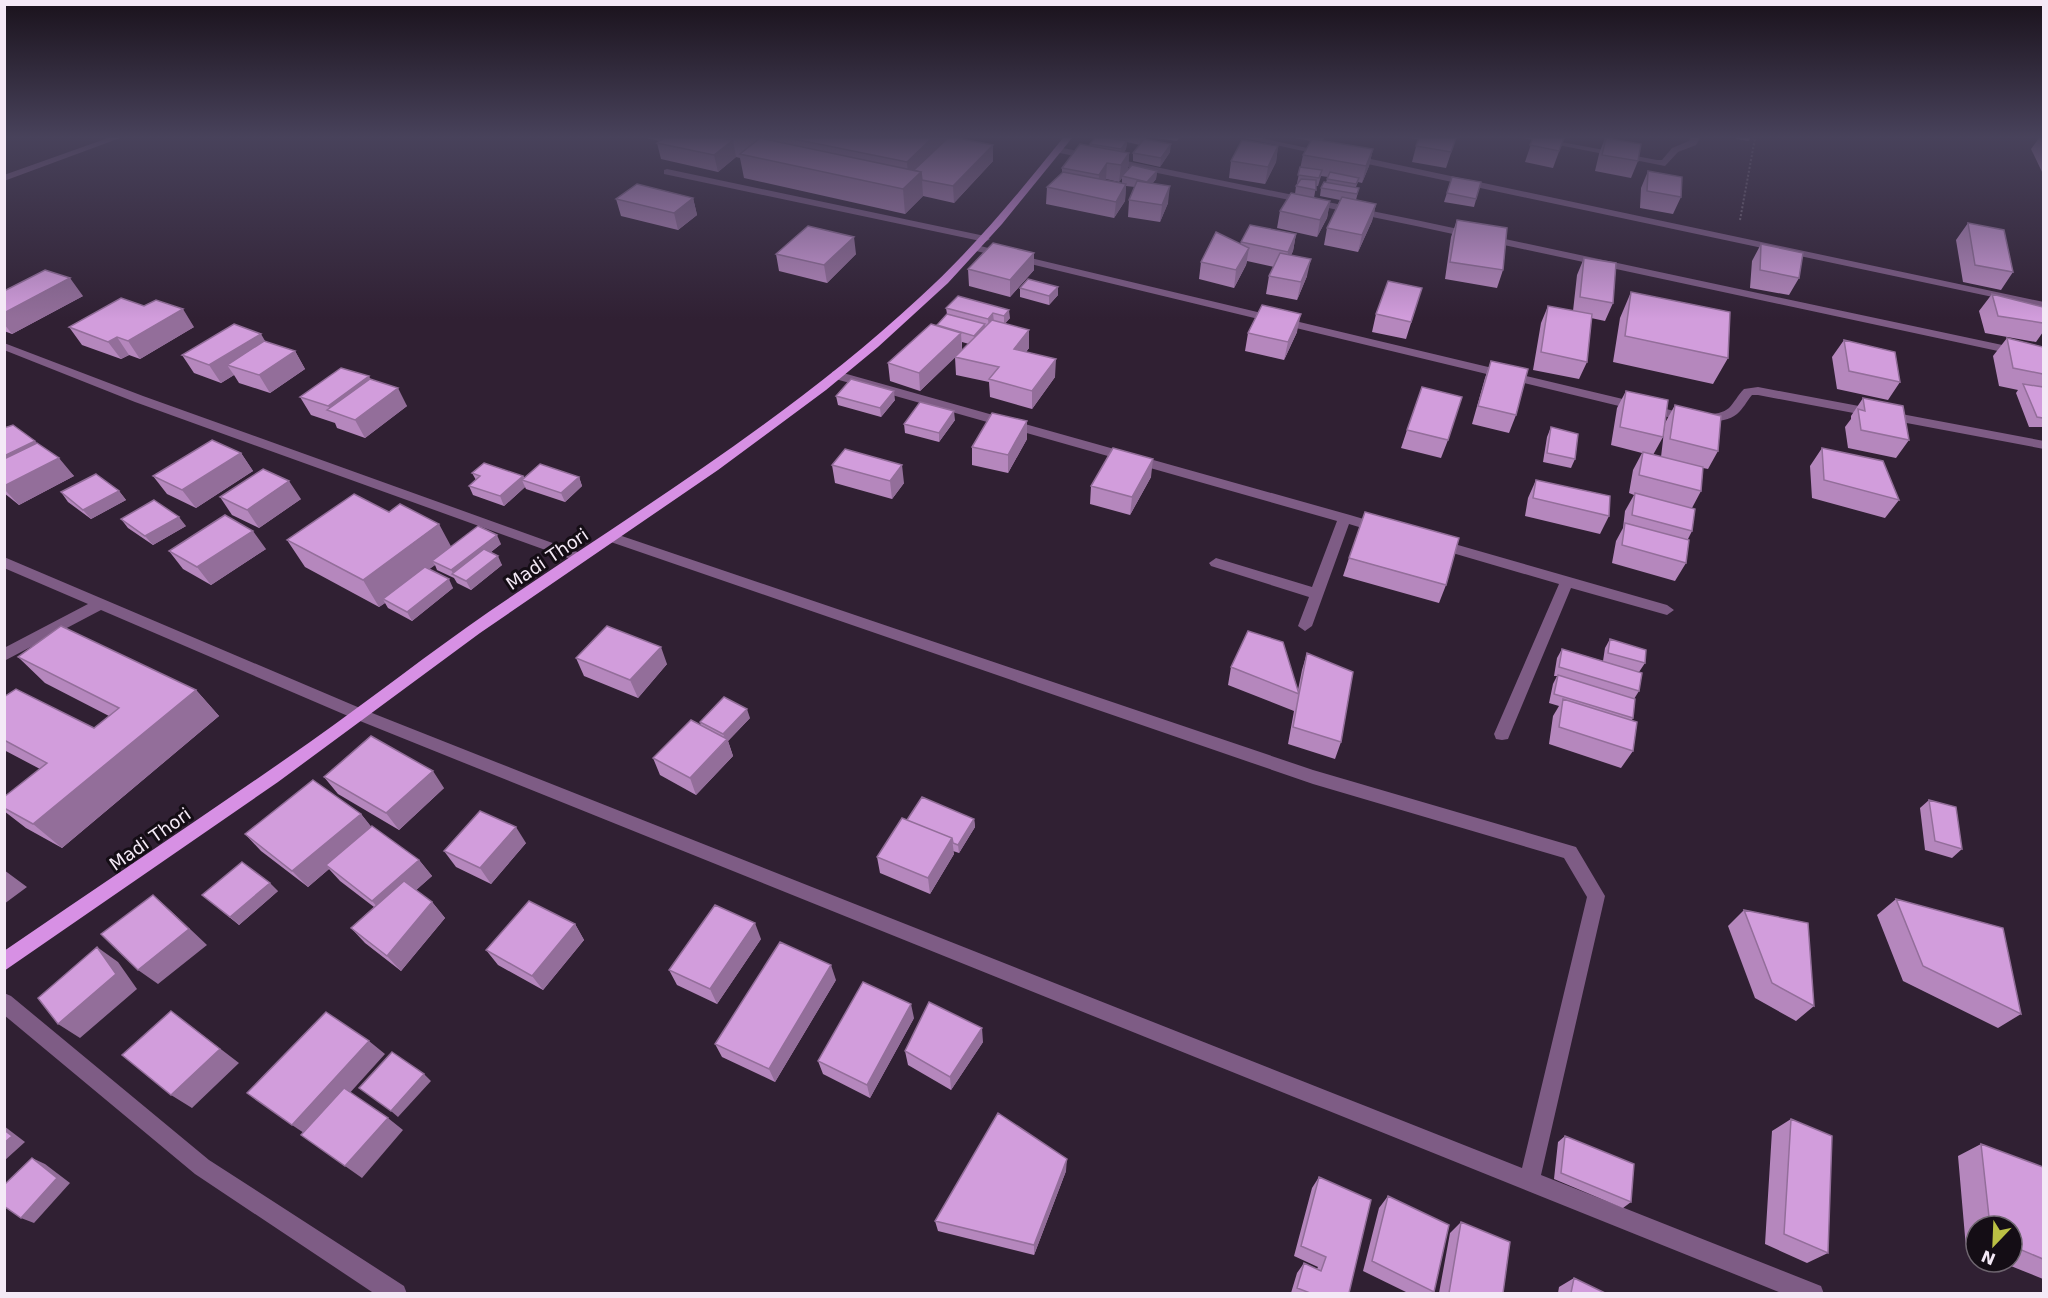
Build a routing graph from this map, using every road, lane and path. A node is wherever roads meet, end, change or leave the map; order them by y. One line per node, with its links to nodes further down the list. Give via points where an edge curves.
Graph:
1 (783, 199): 7 (street)
2 (1020, 199): 7 (main road, Madi Thori)
3 (1296, 199): 10 (street)
4 (1532, 199): 6 (street)
5 (1743, 199): 6 (path)
6 (1735, 242): 8 (street)
7 (981, 244): 11 (main road, Madi Thori, via 923,302); 12 (street, via 1648,409 1722,417 1733,411 1748,392 1758,391)
8 (2043, 305)
9 (4, 346): 17 (street, via 139,399)
10 (2043, 358)
11 (836, 375): 13 (street); 15 (main road, Madi Thori, via 737,452)
12 (2043, 445)
13 (1345, 518): 14 (street); 21 (street)
14 (1389, 531)
15 (610, 537): 17 (main road, Madi Thori); 30 (street, via 1313,777 1570,852 1596,896)
16 (1422, 540): 20 (street)
17 (581, 558): 26 (main road, Madi Thori, via 491,617)
18 (4, 562): 22 (street)
19 (1216, 564): 21 (street)
20 (1567, 581): 23 (street); 27 (street)
21 (1317, 594): 24 (street)
22 (101, 603): 25 (street); 26 (street)
23 (1666, 610)
24 (1305, 626)
25 (4, 655)
26 (361, 715): 28 (main road, Madi Thori); 30 (street)
27 (1502, 734)
28 (4, 962)
29 (4, 1002): 31 (street, via 202,1167)
30 (1529, 1181): 32 (street)
31 (396, 1293)
32 (1813, 1293)

